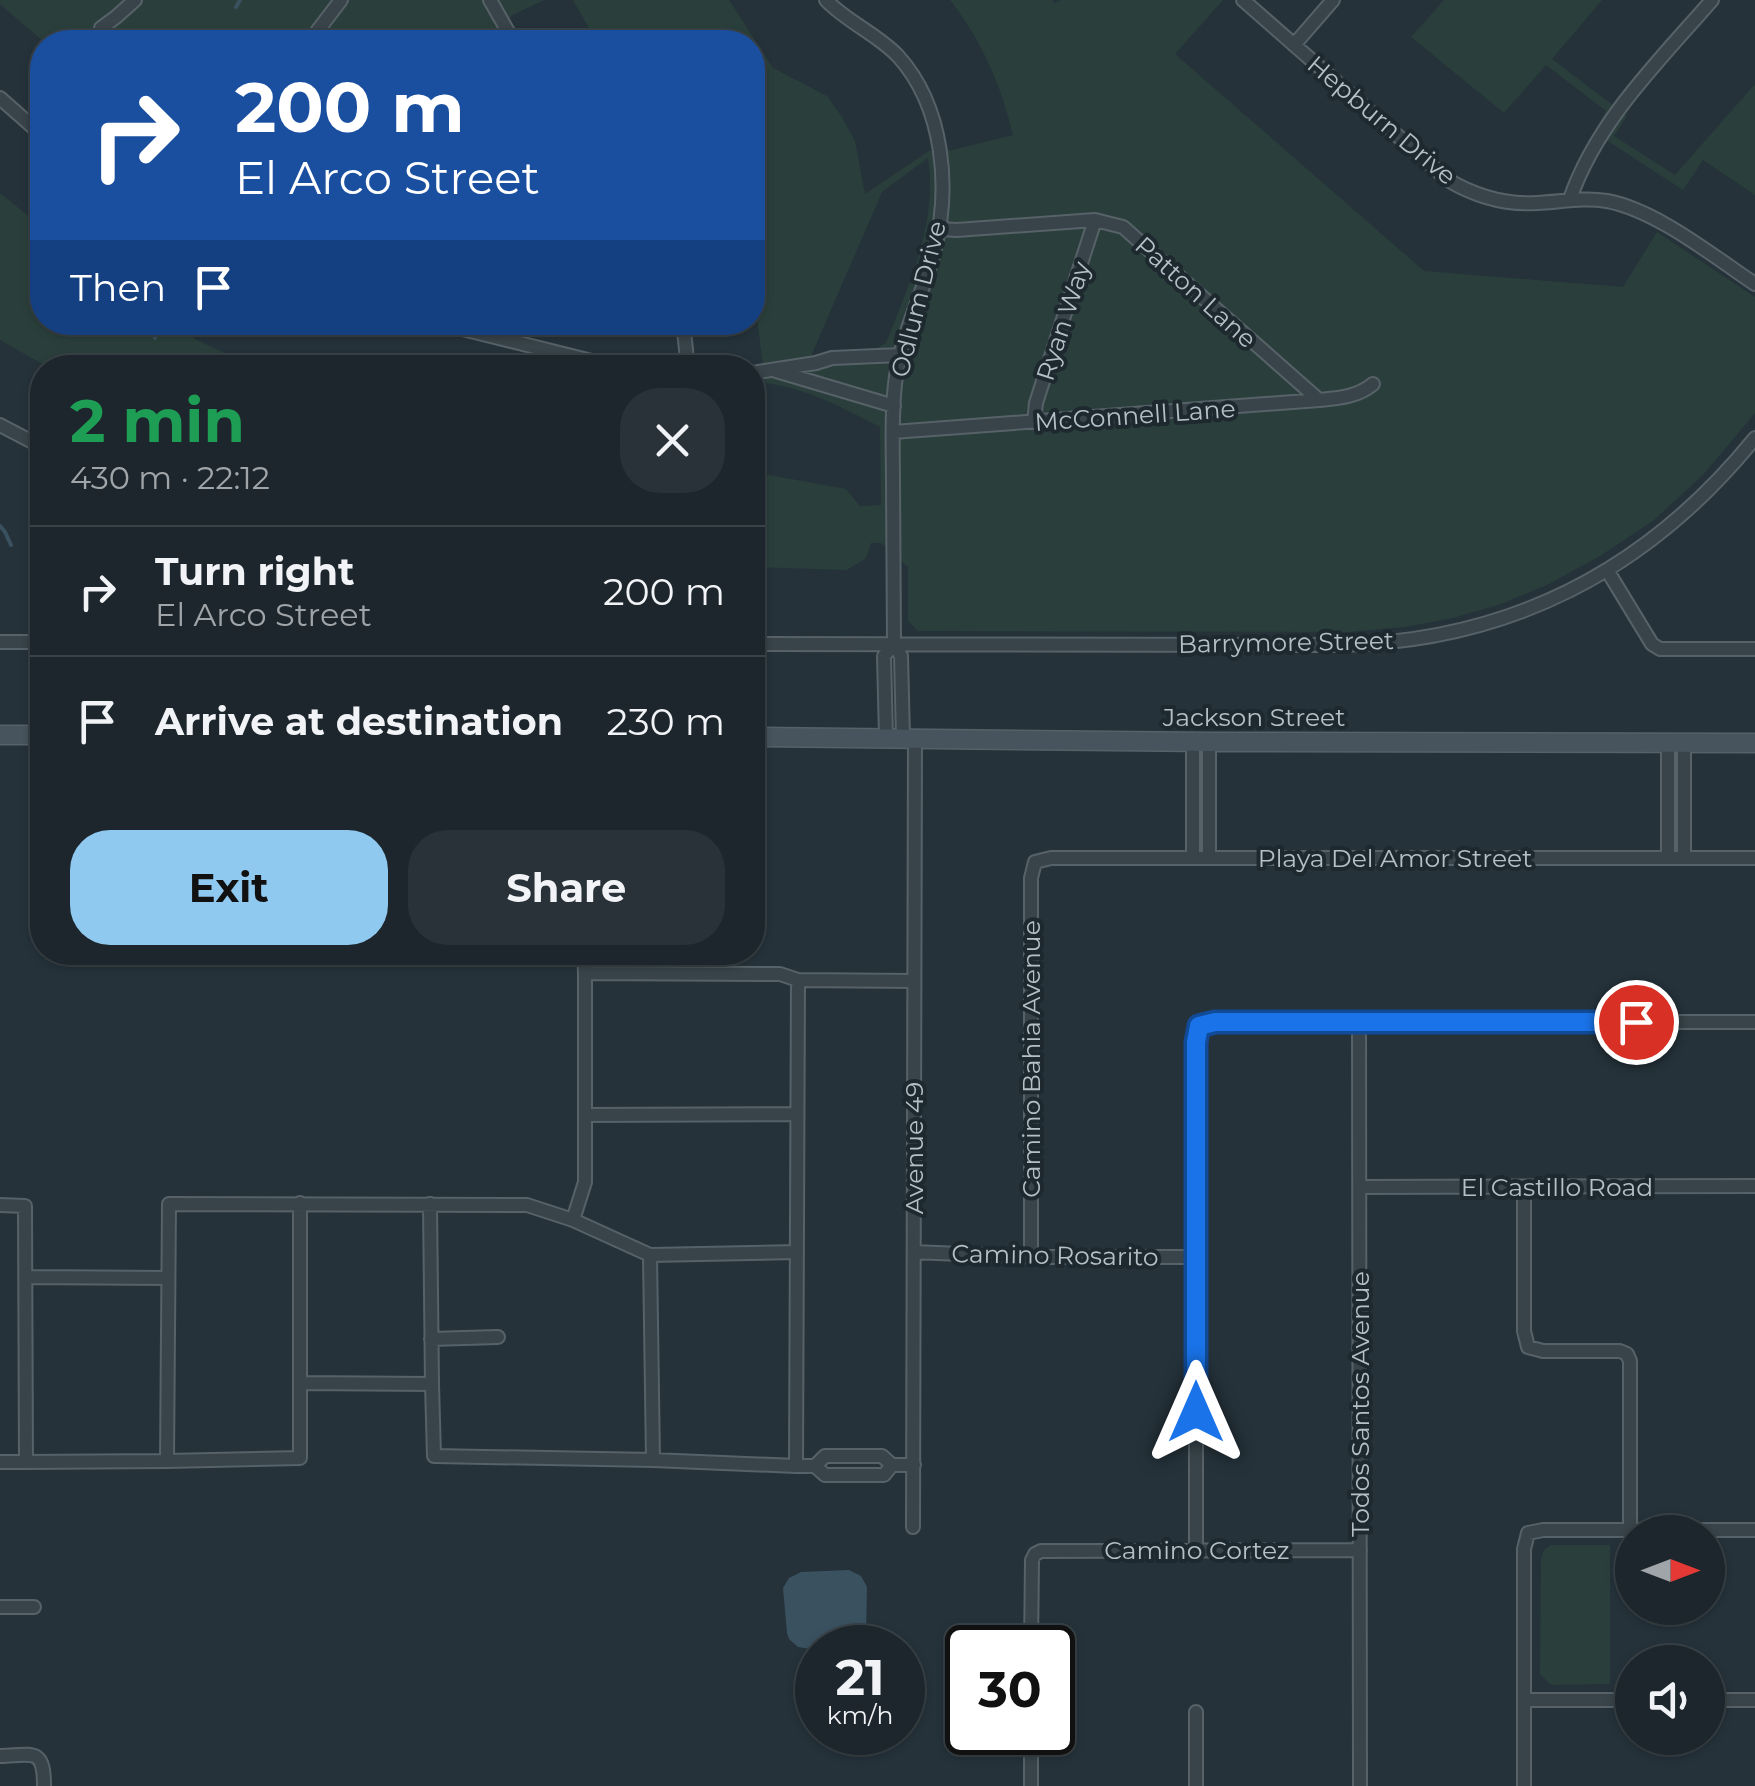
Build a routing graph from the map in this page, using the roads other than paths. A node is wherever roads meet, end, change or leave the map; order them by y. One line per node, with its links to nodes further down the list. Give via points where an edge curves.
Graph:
1 (135, 0): 8 (street)
2 (341, 0): 9 (street)
3 (490, 0): 10 (street)
4 (826, 0): 16 (street, Odlum Drive, via 900,58 927,102 941,160)
5 (1243, 0): 11 (street, Hepburn Drive)
6 (1334, 0): 11 (street)
7 (1712, 0): 14 (street, via 1620,107)
8 (100, 28)
9 (318, 30)
10 (507, 30)
11 (1294, 44): 14 (street, Hepburn Drive, via 1464,189 1521,204)
12 (0, 98): 13 (street)
13 (30, 124)
14 (1570, 199): 17 (street, Hepburn Drive, via 1609,201 1644,213)
15 (1094, 220): 16 (street, Patton Lane); 24 (street, Patton Lane, via 1123,227); 26 (street, Ryan Way)
16 (938, 229): 20 (street, Odlum Drive)
17 (1755, 284)
18 (487, 335): 19 (street)
19 (567, 355)
20 (900, 355): 21 (street, via 832,358); 25 (street, Odlum Drive)
21 (774, 371): 22 (street); 25 (street)
22 (765, 372)
23 (1373, 384): 24 (street, McConnell Lane, via 1346,398)
24 (1319, 400): 26 (street, McConnell Lane)
25 (894, 406): 28 (street, Odlum Drive)
26 (1034, 422): 28 (street, McConnell Lane)
27 (0, 425): 30 (street)
28 (893, 432): 35 (street, Odlum Drive)
29 (1755, 438): 31 (street, Barrymore Street, via 1676,522)
30 (30, 441)
31 (1607, 570): 35 (street, Barrymore Street, via 1496,620 1380,643); 36 (street, via 1660,649)
32 (0, 642): 33 (street)
33 (30, 642)
34 (765, 644): 35 (street, Barrymore Street)
35 (894, 644): 37 (street, Odlum Drive, via 902,656); 38 (street, Odlum Drive, via 884,656)
36 (1755, 649)
37 (902, 684): 38 (street); 42 (street, Odlum Drive)
38 (885, 685): 42 (street, Odlum Drive)
39 (0, 735): 40 (main road)
40 (30, 735)
41 (765, 737): 42 (main road, Jackson Street)
42 (901, 738): 43 (main road, Jackson Street); 55 (street, Avenue 49, via 914,769)
43 (1201, 742): 44 (main road, Jackson Street); 46 (street); 47 (street)
44 (1676, 743): 45 (main road, Jackson Street); 48 (street); 49 (street)
45 (1755, 743)
46 (1193, 858): 47 (street, Playa Del Amor Street); 51 (street, Playa Del Amor Street)
47 (1208, 858): 48 (street, Playa Del Amor Street)
48 (1668, 858): 49 (street, Playa Del Amor Street)
49 (1684, 858): 50 (street, Playa Del Amor Street)
50 (1755, 858)
51 (1035, 862): 70 (street, Camino Bahia Avenue)
52 (585, 965): 53 (street)
53 (585, 972): 54 (street, via 780,974); 59 (street)
54 (798, 980): 55 (street); 58 (street)
55 (914, 981): 68 (street, Avenue 49)
56 (1360, 1022): 57 (street); 62 (street, Todos Santos Avenue); 71 (street, via 1199,1026)
57 (1755, 1022)
58 (797, 1114): 59 (street); 67 (street)
59 (585, 1115): 66 (street, via 585,1182)
60 (1524, 1186): 61 (street, El Castillo Road); 62 (street, El Castillo Road); 88 (street, via 1524,1340 1543,1350 1626,1354)
61 (1755, 1186)
62 (1360, 1187): 94 (street, Todos Santos Avenue)
63 (300, 1203): 64 (street); 73 (street, via 169,1204); 76 (street)
64 (430, 1204): 66 (street, via 527,1205); 75 (street)
65 (0, 1205): 72 (street, via 25,1206)
66 (572, 1220): 69 (street)
67 (797, 1252): 69 (street); 85 (street)
68 (914, 1252): 70 (street, Camino Rosarito); 84 (street, Avenue 49)
69 (650, 1255): 79 (street)
70 (1031, 1257): 71 (street, Camino Rosarito)
71 (1196, 1257): 93 (street)
72 (26, 1277): 73 (street); 82 (street)
73 (167, 1278): 80 (street)
74 (498, 1337): 75 (street)
75 (431, 1340): 77 (street)
76 (300, 1383): 77 (street); 80 (street, via 300,1458)
77 (432, 1384): 79 (street, via 434,1456)
78 (851, 1456): 83 (street, via 882,1456); 86 (street, via 825,1456); 87 (street)
79 (653, 1460): 85 (street)
80 (167, 1461): 82 (street)
81 (0, 1462): 82 (street)
82 (26, 1462)
83 (892, 1465): 84 (street); 87 (street, via 884,1474)
84 (914, 1465): 89 (street, Avenue 49)
85 (796, 1466): 86 (street)
86 (814, 1466): 87 (street, via 825,1475)
87 (850, 1475)
88 (1630, 1515)
89 (912, 1527)
90 (1615, 1530): 98 (street, via 1543,1530 1524,1540)
91 (1725, 1530): 92 (street)
92 (1755, 1530)
93 (1196, 1550): 94 (street, Camino Cortez); 97 (street, Camino Cortez, via 1035,1554)
94 (1360, 1550): 108 (street, Todos Santos Avenue)
95 (0, 1607): 96 (street)
96 (34, 1607)
97 (1031, 1625)
98 (1524, 1700): 99 (street); 109 (street)
99 (1615, 1700)
100 (1725, 1700): 101 (street)
101 (1755, 1700)
102 (1196, 1712): 107 (street)
103 (1031, 1755): 106 (street)
104 (0, 1756): 105 (street, via 41,1759)
105 (44, 1786)
106 (1031, 1786)
107 (1196, 1786)
108 (1360, 1786)
109 (1524, 1786)

